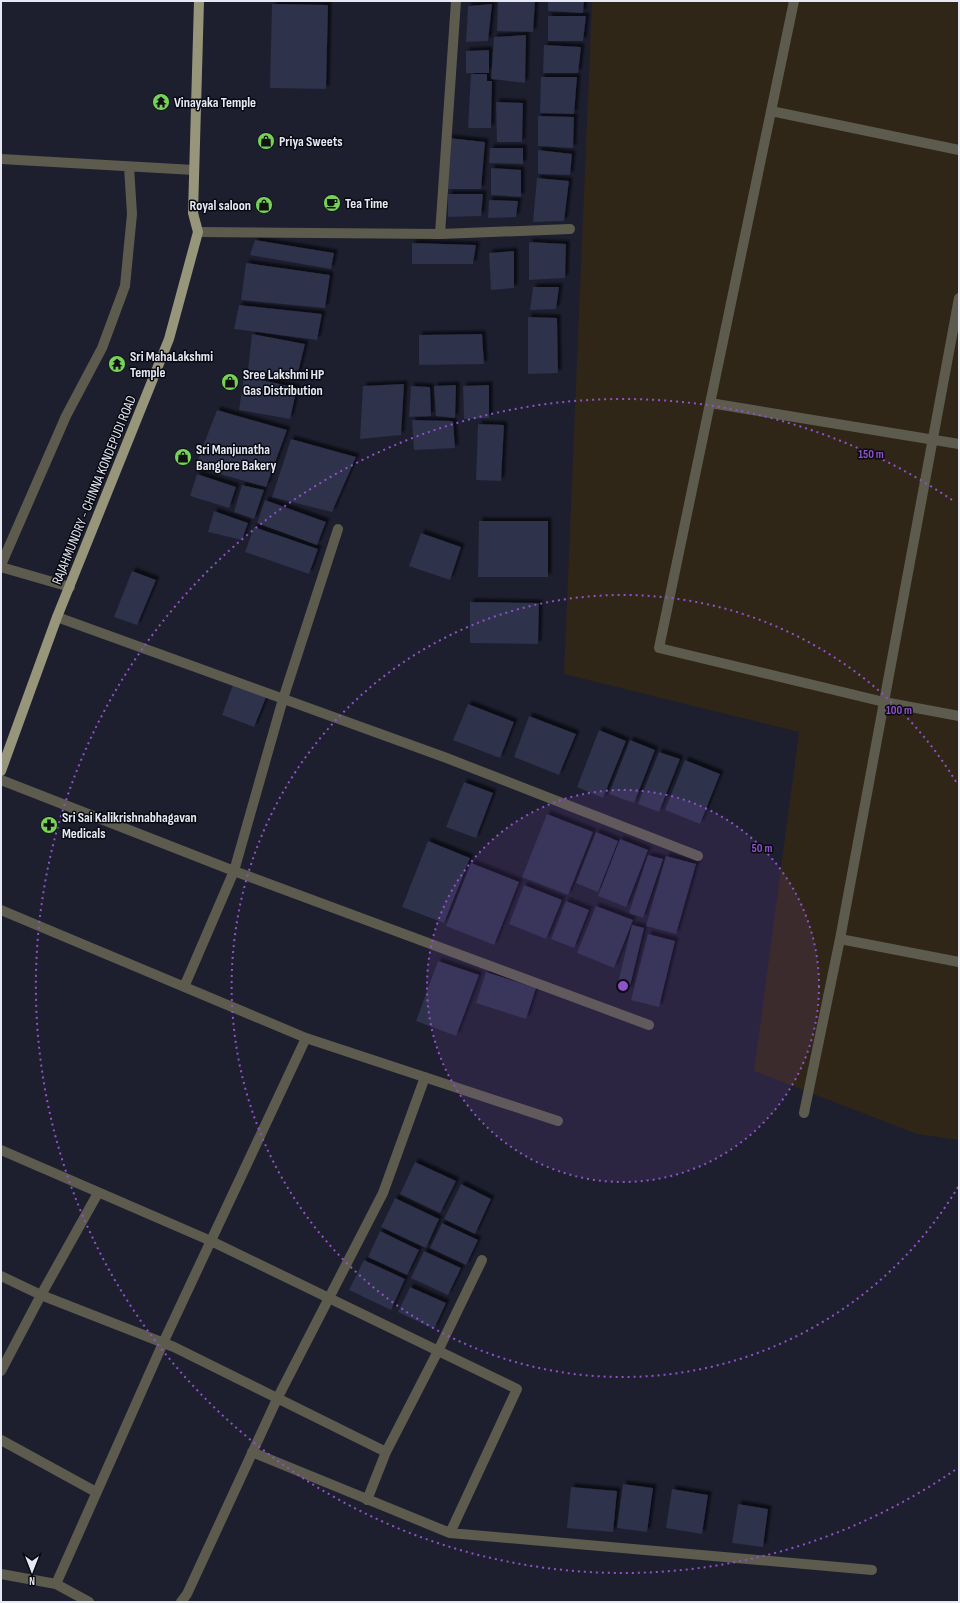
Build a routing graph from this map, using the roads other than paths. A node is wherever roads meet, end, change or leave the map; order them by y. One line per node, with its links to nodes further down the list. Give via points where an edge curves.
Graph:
1 (199, 1): 8 (main road, RAJAHMUNDRY - CHINNA KONDEPUDI ROAD)
2 (456, 1): 11 (street)
3 (794, 1): 4 (street)
4 (771, 111): 5 (street); 13 (street)
5 (959, 150)
6 (1, 159): 7 (street)
7 (129, 167): 8 (street); 17 (street, via 132,214 124,286 102,348 66,416)
8 (194, 170): 10 (main road, RAJAHMUNDRY - CHINNA KONDEPUDI ROAD, via 193,213)
9 (570, 229): 11 (street)
10 (198, 232): 11 (street); 18 (main road, RAJAHMUNDRY - CHINNA KONDEPUDI ROAD, via 169,338)
11 (440, 234)
12 (959, 298): 14 (street)
13 (710, 403): 14 (street); 21 (street, via 659,648)
14 (933, 438): 15 (street); 21 (street)
15 (959, 444)
16 (338, 529): 20 (street)
17 (1, 566): 18 (street)
18 (70, 587): 19 (main road, RAJAHMUNDRY - CHINNA KONDEPUDI ROAD)
19 (57, 617): 20 (street); 23 (main road, RAJAHMUNDRY - CHINNA KONDEPUDI ROAD)
20 (283, 699): 25 (street, via 444,757); 26 (street)
21 (884, 702): 22 (street); 28 (street)
22 (959, 716)
23 (1, 771)
24 (1, 780): 26 (street)
25 (698, 856)
26 (234, 871): 30 (street); 31 (street)
27 (1, 910): 30 (street)
28 (840, 939): 29 (street); 34 (street)
29 (959, 962)
30 (184, 987): 32 (street)
31 (649, 1025)
32 (306, 1038): 33 (street); 38 (street)
33 (425, 1077): 35 (street); 42 (street, via 383,1193)
34 (804, 1113)
35 (558, 1121)
36 (1, 1150): 37 (street)
37 (98, 1193): 38 (street); 41 (street)
38 (211, 1241): 42 (street); 43 (street)
39 (482, 1260): 44 (street)
40 (1, 1276): 41 (street)
41 (41, 1295): 43 (street); 45 (street)
42 (329, 1298): 44 (street); 46 (street)
43 (163, 1343): 46 (street); 50 (street)
44 (438, 1351): 49 (street); 52 (street, via 517,1389)
45 (1, 1371)
46 (277, 1399): 48 (street); 49 (street)
47 (1, 1440): 50 (street)
48 (252, 1452): 51 (street); 57 (street, via 187,1594)
49 (386, 1452): 51 (street)
50 (96, 1492): 55 (street)
51 (367, 1500): 52 (street)
52 (450, 1533): 53 (street)
53 (872, 1570)
54 (1, 1574): 55 (street)
55 (56, 1584): 56 (street)
56 (89, 1602)
57 (181, 1602)

